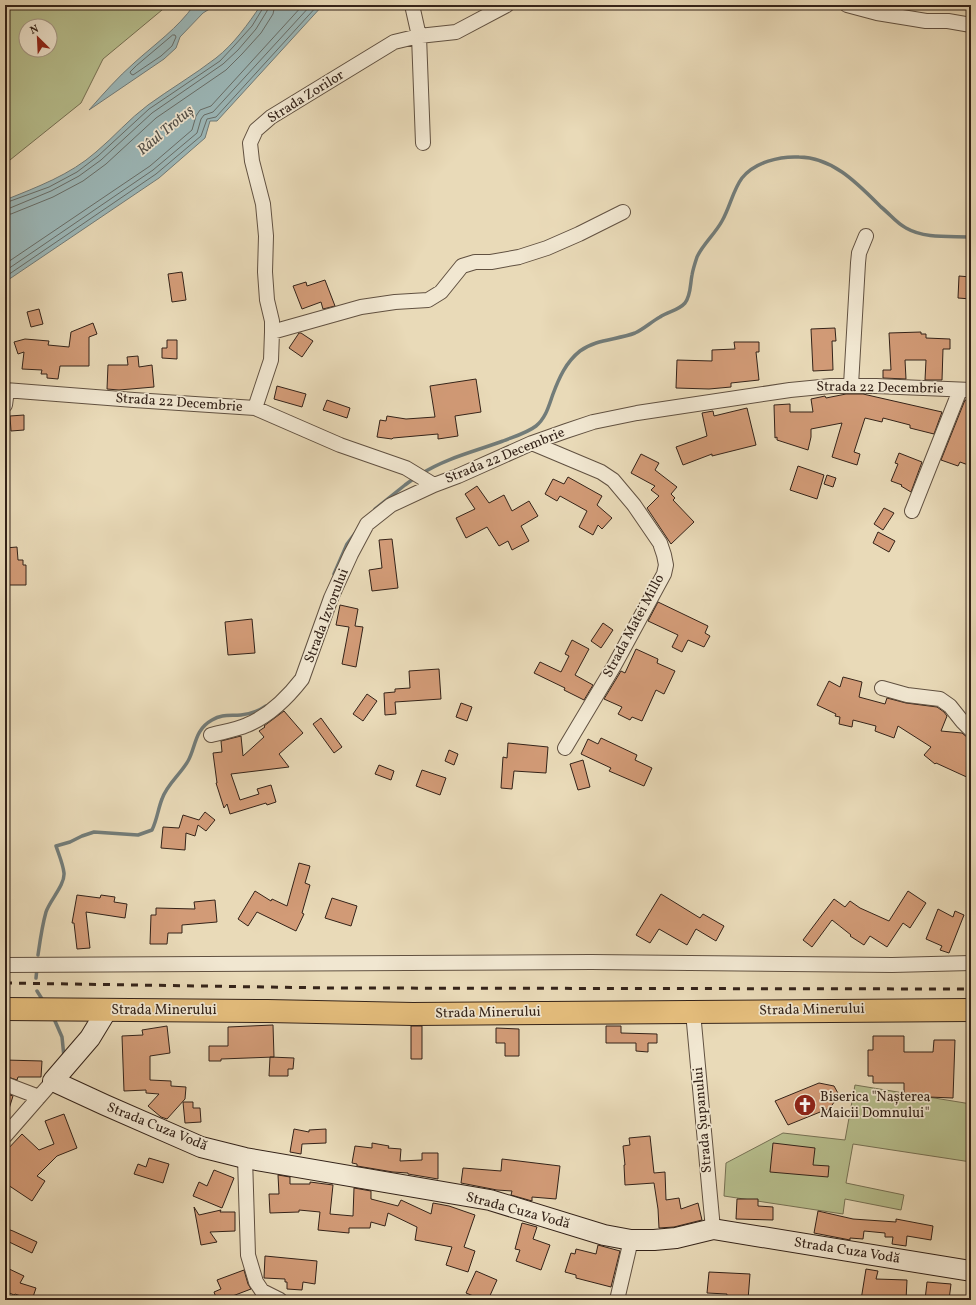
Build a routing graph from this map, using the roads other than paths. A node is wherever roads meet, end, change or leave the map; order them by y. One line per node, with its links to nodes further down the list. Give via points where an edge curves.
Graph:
1 (412, 5): 5 (street)
2 (507, 5): 5 (street, Strada Zorilor, via 456,32)
3 (847, 5): 4 (street, via 926,21)
4 (971, 25)
5 (420, 36): 6 (street); 9 (street, Strada Zorilor, via 394,42 271,118 256,130 250,143 263,204 266,236 265,272)
6 (423, 143)
7 (623, 212): 9 (street, via 547,248 519,257 462,266 441,292 428,300 361,307)
8 (866, 236): 10 (street, via 859,253)
9 (272, 332): 14 (street, Strada Zorilor, via 271,360)
10 (851, 386): 12 (street, Strada 22 Decembrie); 15 (street, Strada 22 Decembrie, via 790,390 637,413 593,422)
11 (6, 390): 13 (street); 14 (street, Strada 22 Decembrie)
12 (966, 390): 17 (street)
13 (5, 405)
14 (255, 408): 16 (street, Strada 22 Decembrie, via 340,445 406,468)
15 (532, 443): 16 (street, Strada 22 Decembrie, via 458,476); 21 (street, Strada Matei Millo, via 601,472 613,480 660,543 666,565 664,574 618,659)
16 (424, 479): 20 (street, Strada Izvorului, via 367,524 331,598 302,679 294,690 267,714 246,726)
17 (912, 511)
18 (882, 688): 19 (street, via 906,695 940,699 950,706)
19 (971, 730)
20 (211, 735)
21 (565, 748)
22 (971, 963): 23 (street)
23 (5, 965)
24 (5, 1009): 25 (main road, Strada Minerului)
25 (107, 1010): 27 (main road, Strada Minerului, via 413,1014); 28 (street, via 90,1038)
26 (971, 1010): 27 (main road, Strada Minerului)
27 (693, 1012): 33 (street, Strada Șupanului)
28 (53, 1081): 30 (street); 32 (street, Strada Cuza Vodă, via 201,1147)
29 (5, 1084): 30 (street)
30 (39, 1097): 31 (street)
31 (5, 1136)
32 (245, 1158): 34 (street, Strada Cuza Vodă, via 490,1200 604,1235); 36 (street, via 248,1255 262,1291)
33 (713, 1229): 34 (street, Strada Cuza Vodă, via 676,1238); 35 (street, Strada Cuza Vodă)
34 (631, 1240): 37 (street)
35 (971, 1271)
36 (280, 1300)
37 (617, 1300)

